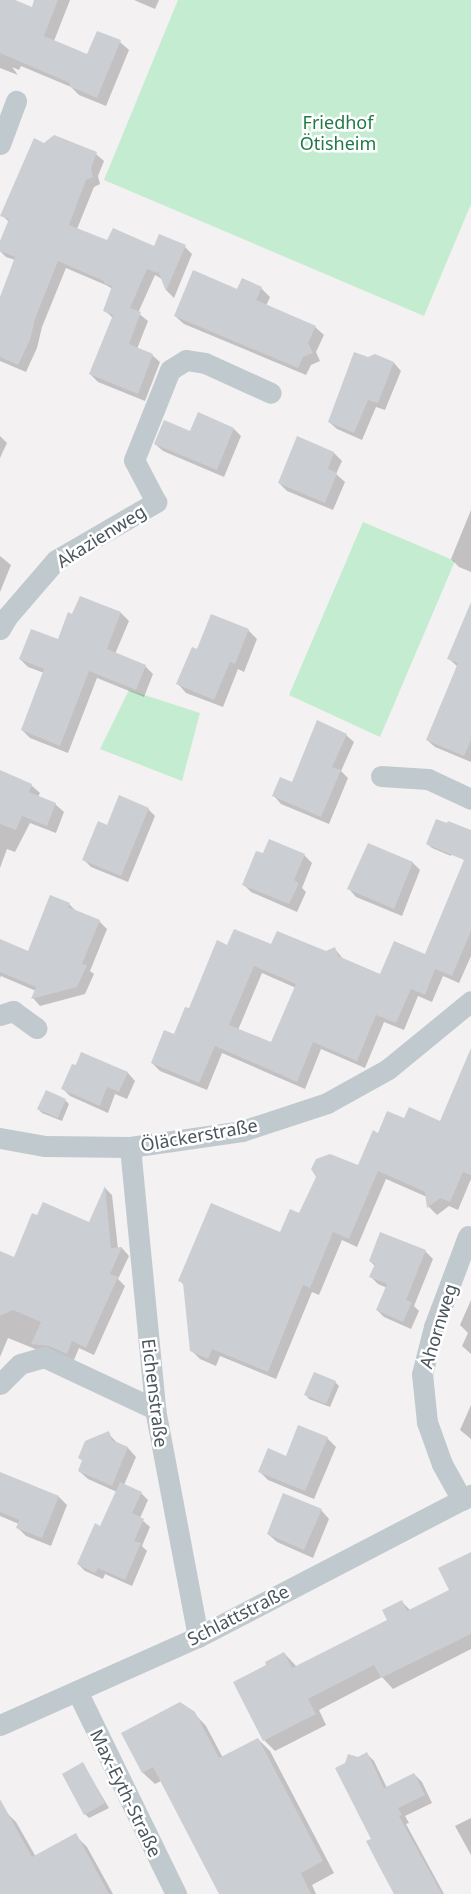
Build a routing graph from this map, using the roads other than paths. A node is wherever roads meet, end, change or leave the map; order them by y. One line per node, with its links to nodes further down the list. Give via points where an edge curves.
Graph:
1 (16, 101): 2 (street)
2 (0, 144)
3 (271, 393): 4 (street, Akazienweg, via 206,363 186,360 170,370 134,460 156,502 56,560)
4 (0, 629)
5 (381, 776): 6 (street, via 428,779)
6 (471, 799)
7 (471, 1001): 11 (street, Öläckerstraße, via 388,1069 327,1103 242,1131)
8 (0, 1015): 9 (street, via 13,1011)
9 (36, 1028)
10 (10, 1140): 11 (street, Öläckerstraße, via 45,1146)
11 (130, 1147): 14 (street, Eichenstraße)
12 (468, 1236): 15 (street, Ahornweg, via 434,1326 422,1374 427,1422 442,1464)
13 (0, 1384): 14 (street, via 20,1364 44,1357)
14 (155, 1408): 16 (street, Eichenstraße)
15 (466, 1497): 16 (street, Schlattstraße)
16 (198, 1637): 17 (street, Schlattstraße)
17 (77, 1692): 18 (street, Schlattstraße); 19 (street, Max-Eyth-Straße)
18 (0, 1725)
19 (176, 1894)

